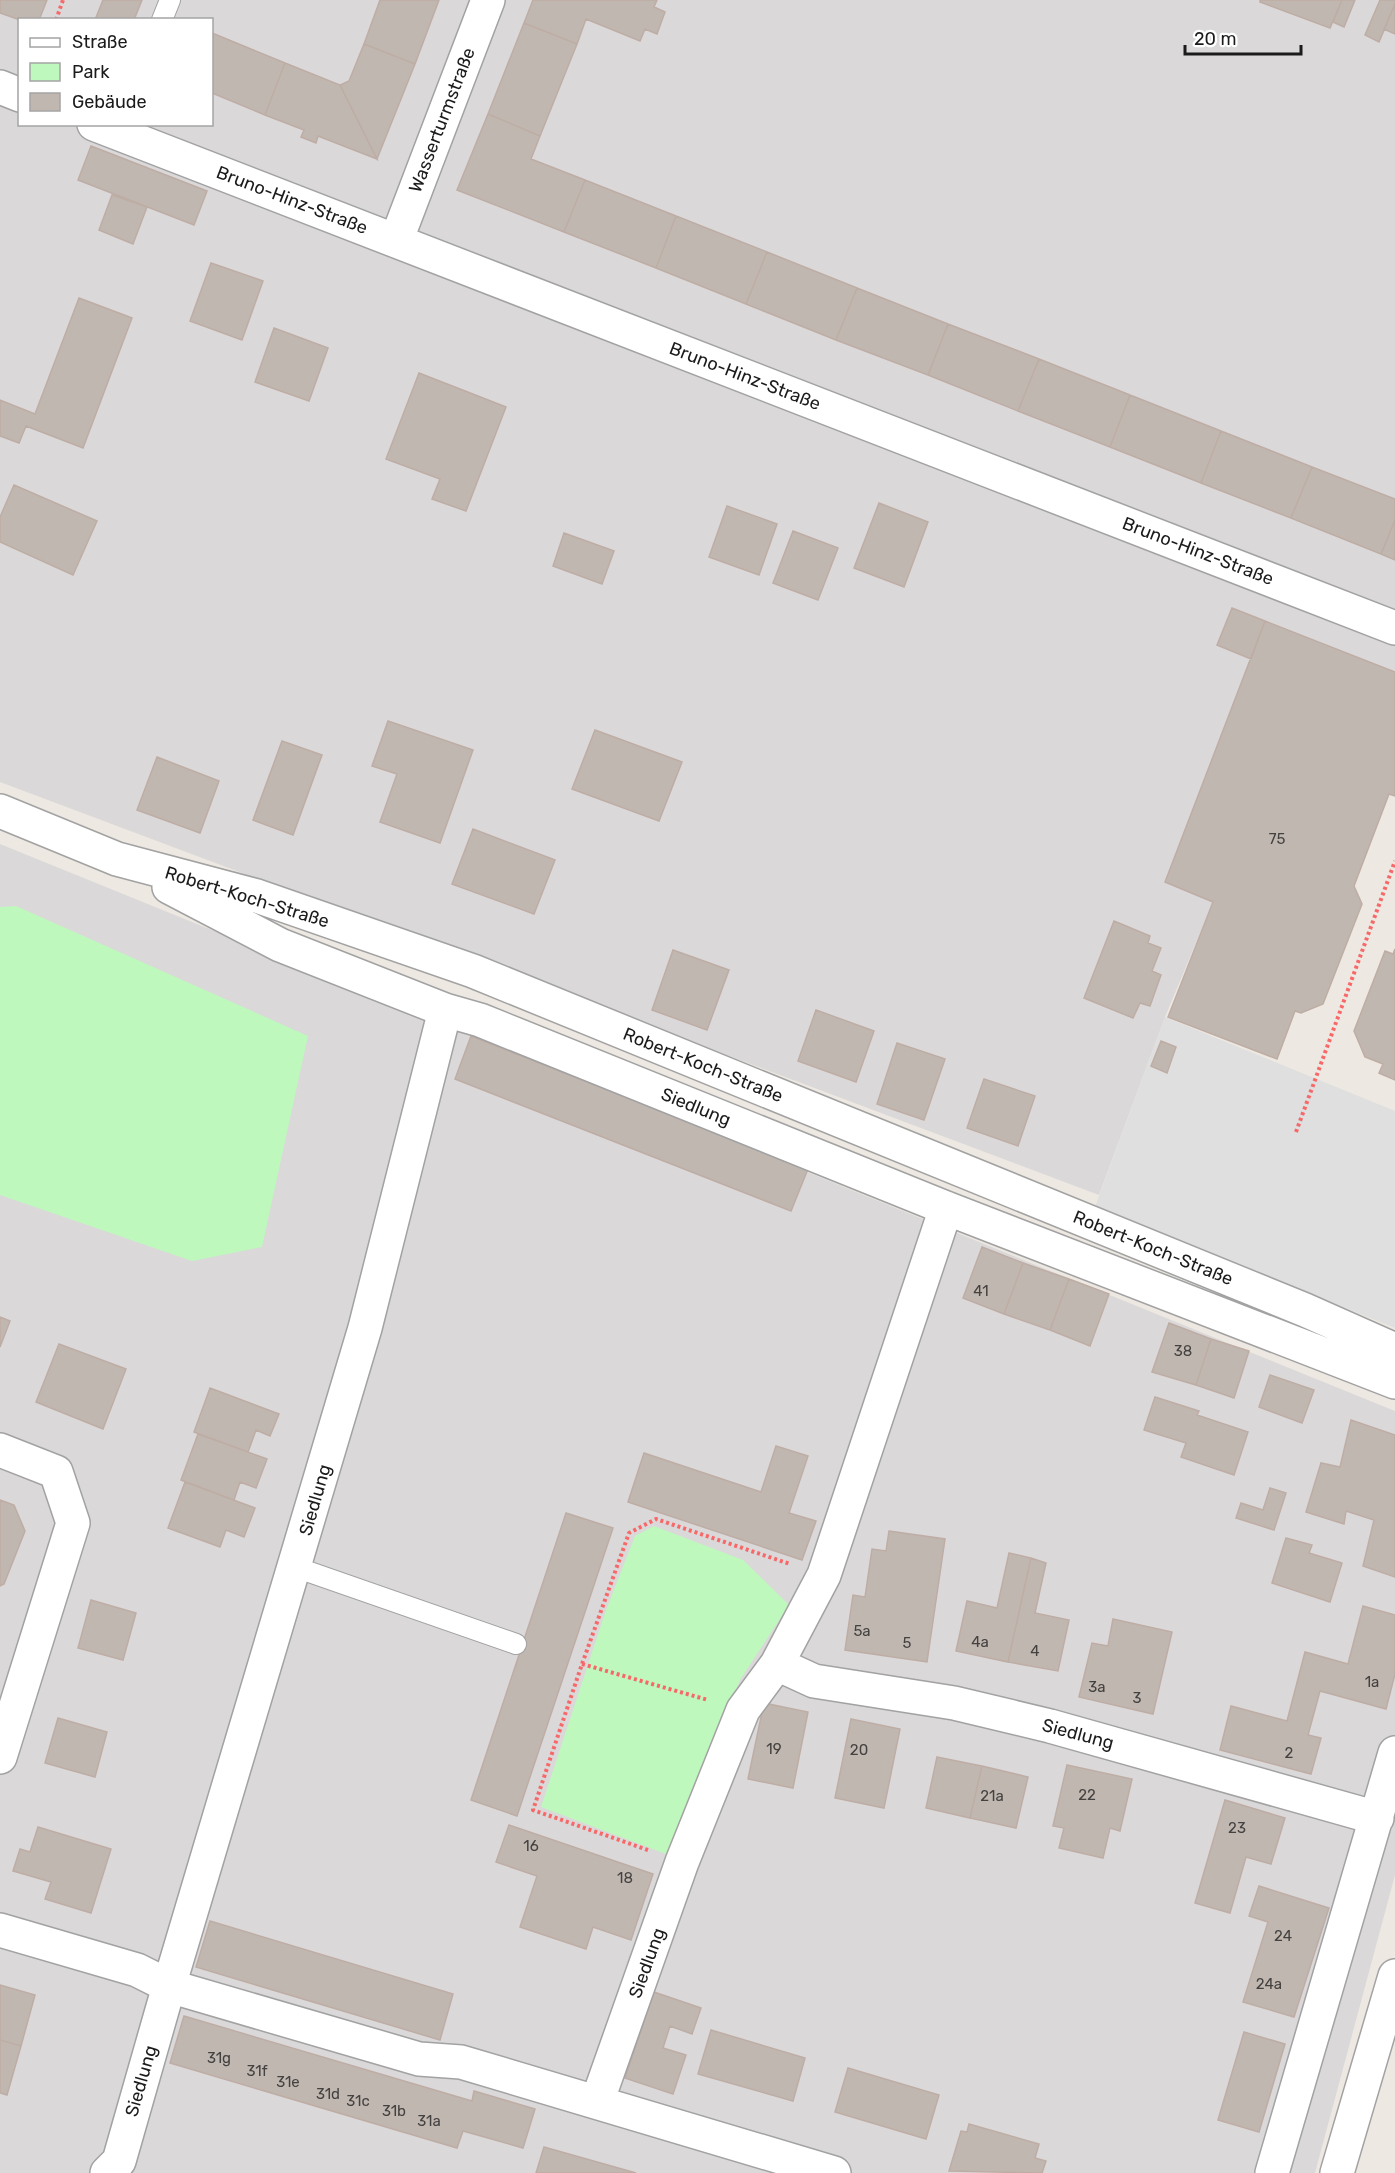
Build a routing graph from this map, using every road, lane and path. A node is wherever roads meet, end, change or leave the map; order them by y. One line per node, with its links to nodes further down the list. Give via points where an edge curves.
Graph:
1 (63, 0): 4 (path)
2 (170, 0): 5 (lane)
3 (489, 0): 9 (street, Wasserturmstraße)
4 (57, 18)
5 (163, 18)
6 (0, 87): 7 (street)
7 (18, 94)
8 (112, 128): 9 (street, Bruno-Hinz-Straße)
9 (396, 240): 10 (street, Bruno-Hinz-Straße)
10 (1395, 628)
11 (0, 811): 12 (street, Robert-Koch-Straße)
12 (117, 860): 14 (street, Siedlung, via 280,945); 17 (street, Robert-Koch-Straße, via 257,897 472,971 1305,1310)
13 (1395, 861): 15 (path)
14 (445, 1010): 16 (street, Siedlung); 20 (street, Siedlung, via 365,1328)
15 (1296, 1132)
16 (946, 1208): 17 (street, Siedlung); 21 (street, Siedlung)
17 (1374, 1352): 18 (street, Siedlung)
18 (1395, 1382)
19 (0, 1450): 27 (street, via 56,1472 73,1523)
20 (295, 1567): 22 (lane); 32 (street, Siedlung)
21 (824, 1575): 23 (path, via 656,1519 629,1533); 24 (street, Siedlung)
22 (516, 1644)
23 (582, 1664): 25 (path); 29 (path, via 533,1810)
24 (777, 1664): 25 (street, Siedlung); 28 (street, Siedlung, via 814,1681 965,1705 1050,1726)
25 (743, 1710): 29 (street, Siedlung)
26 (1395, 1753): 28 (street)
27 (0, 1757)
28 (1377, 1818): 36 (street)
29 (682, 1862): 33 (street, Siedlung)
30 (0, 1930): 32 (street, via 137,1970)
31 (1395, 1976): 37 (street)
32 (169, 1986): 33 (street, via 419,2059 461,2062); 34 (street, Siedlung, via 119,2161)
33 (597, 2102): 35 (street)
34 (107, 2173)
35 (834, 2173)
36 (1272, 2173)
37 (1337, 2173)

